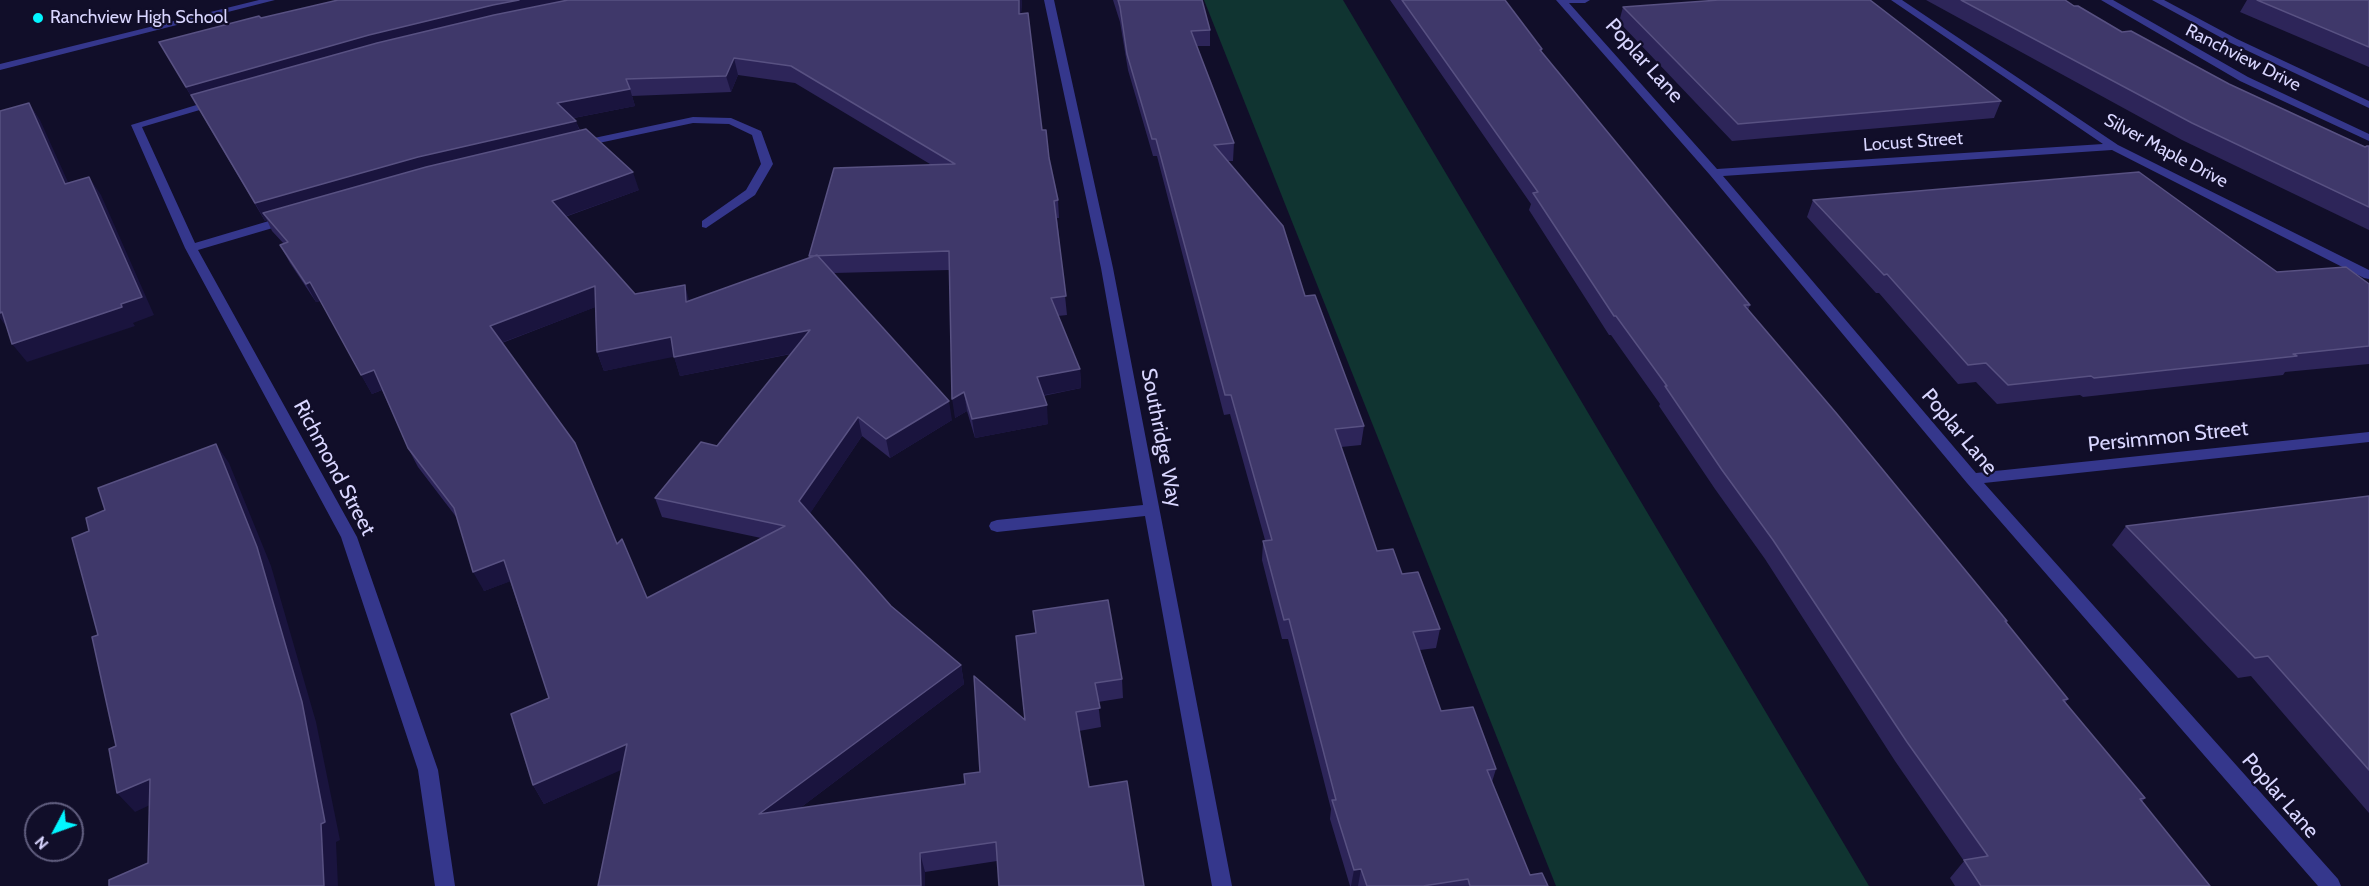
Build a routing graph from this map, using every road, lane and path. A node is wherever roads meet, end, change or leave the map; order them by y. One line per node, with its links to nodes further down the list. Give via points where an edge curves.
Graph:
1 (270, 0): 8 (street)
2 (1049, 0): 21 (street, Southridge Way, via 1107,268)
3 (1585, 0): 7 (street)
4 (1896, 0): 13 (street, Silver Maple Drive)
5 (2106, 0): 11 (street, Ranchview Drive, via 2244,79)
6 (2157, 0): 10 (street, Ranchview Drive)
7 (1562, 1): 14 (street, Poplar Lane)
8 (0, 67)
9 (222, 99): 17 (street, Richmond Street, via 136,125)
10 (2369, 105)
11 (2369, 138)
12 (568, 147): 16 (street, via 693,120 731,122 758,133 767,165 751,192)
13 (2114, 147): 14 (street, Locust Street); 18 (street, Silver Maple Drive)
14 (1714, 173): 20 (street, Poplar Lane)
15 (305, 215): 17 (street)
16 (706, 224)
17 (191, 248): 23 (street, Richmond Street, via 349,537 429,770)
18 (2369, 275)
19 (2369, 437): 20 (street, Persimmon Street)
20 (1972, 479): 25 (street, Poplar Lane)
21 (1153, 510): 22 (street); 24 (street, Southridge Way)
22 (997, 526)
23 (445, 886)
24 (1222, 886)
25 (2331, 886)

